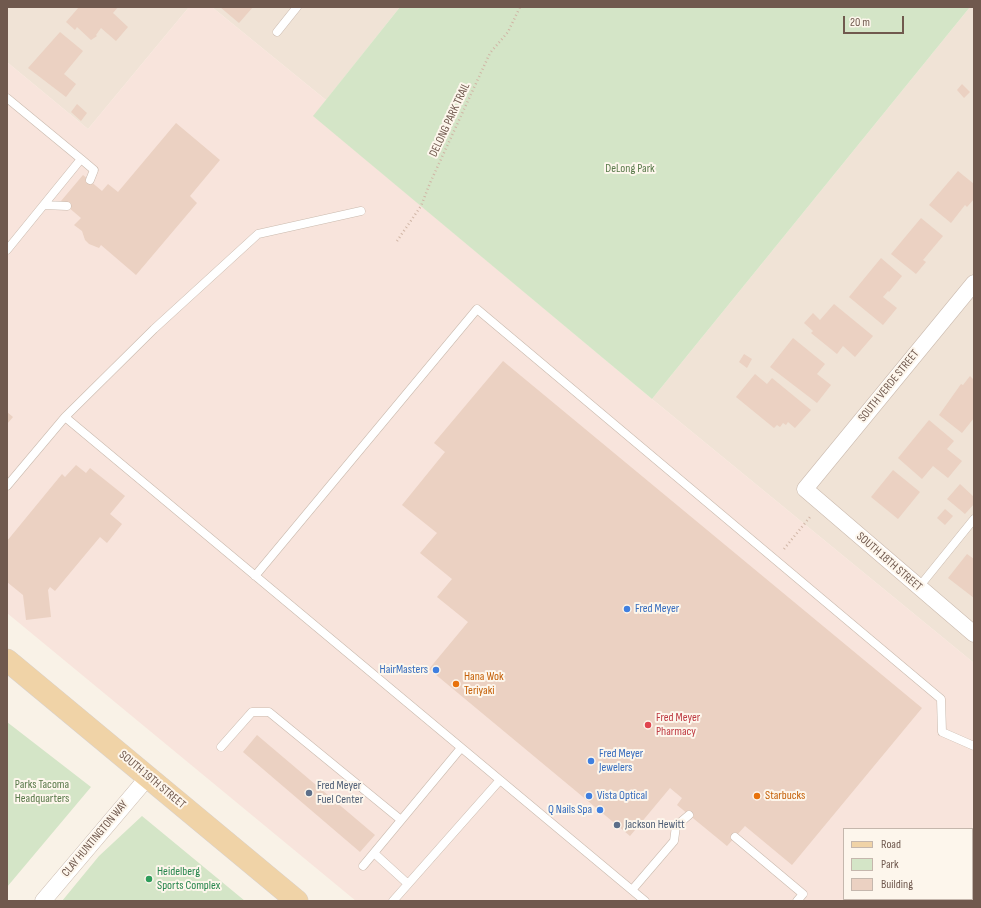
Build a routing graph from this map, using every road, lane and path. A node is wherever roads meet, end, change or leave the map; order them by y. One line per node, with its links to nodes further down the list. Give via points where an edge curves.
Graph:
1 (297, 7): 3 (lane)
2 (520, 7): 10 (path, DELONG PARK TRAIL, via 508,32 490,52 421,206)
3 (277, 32)
4 (7, 98): 5 (lane)
5 (81, 159): 6 (lane, via 94,170); 7 (lane)
6 (90, 180)
7 (44, 205): 8 (lane); 11 (lane)
8 (67, 206)
9 (361, 211): 13 (lane, via 258,234 154,329)
10 (397, 241)
11 (7, 250)
12 (974, 283): 15 (street, SOUTH VERDE STREET)
13 (65, 417): 14 (lane); 19 (lane)
14 (7, 486)
15 (804, 489): 16 (street, SOUTH 18TH STREET)
16 (821, 503): 18 (path); 20 (street, SOUTH 18TH STREET)
17 (974, 519): 20 (lane)
18 (775, 560): 19 (lane, via 477,309); 23 (lane, via 941,699 942,732)
19 (255, 576): 25 (lane)
20 (919, 587): 21 (street, SOUTH 18TH STREET)
21 (974, 634)
22 (7, 660): 26 (main road, SOUTH 19TH STREET)
23 (974, 746)
24 (221, 747): 29 (lane, via 252,712 269,712)
25 (462, 748): 27 (lane); 29 (lane)
26 (148, 777): 35 (street, CLAY HUNTINGTON WAY); 36 (main road, SOUTH 19TH STREET)
27 (500, 780): 33 (lane); 34 (lane)
28 (689, 814): 34 (lane, via 676,826 674,841)
29 (401, 820): 31 (lane)
30 (735, 837): 39 (lane, via 803,894)
31 (374, 853): 32 (lane); 33 (lane)
32 (363, 866)
33 (408, 884): 37 (lane)
34 (632, 890): 38 (lane)
35 (43, 901)
36 (297, 901)
37 (393, 901)
38 (644, 901)
39 (797, 901)

